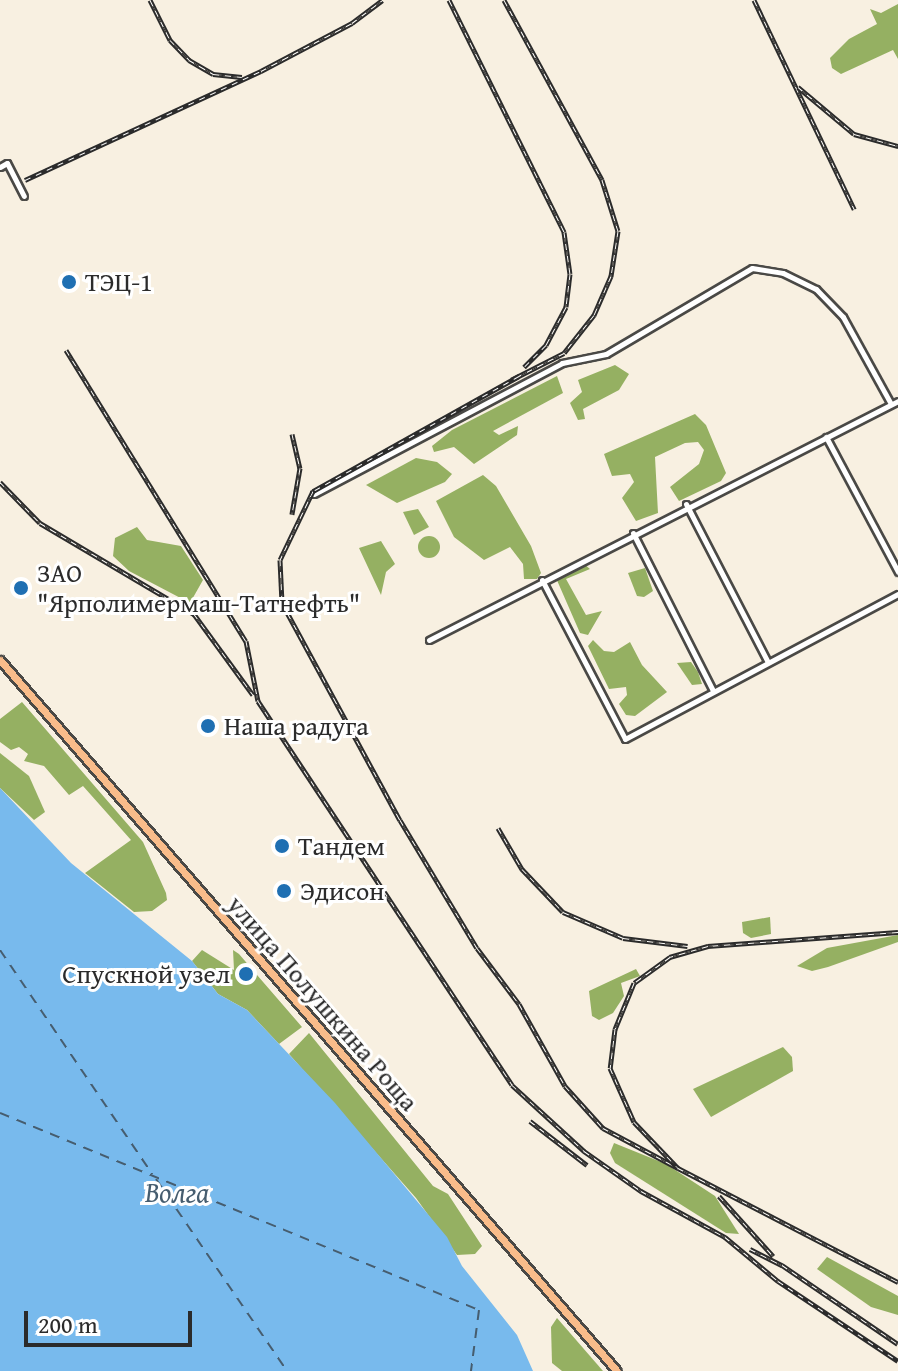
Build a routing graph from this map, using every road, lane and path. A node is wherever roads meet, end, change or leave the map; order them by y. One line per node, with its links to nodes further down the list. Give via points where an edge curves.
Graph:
1 (0, 167): 2 (street, via 7,163)
2 (24, 196)
3 (898, 401): 4 (street)
4 (891, 404): 5 (street); 6 (street, via 843,317 816,289 783,273 752,268 606,354 562,363)
5 (826, 437): 7 (street); 9 (street)
6 (314, 494)
7 (686, 504): 8 (street); 14 (street)
8 (633, 533): 10 (street); 15 (street)
9 (898, 572)
10 (542, 580): 12 (street); 15 (street, via 625,739)
11 (898, 594): 14 (street)
12 (429, 640)
13 (0, 660): 16 (main road, улица Полушкина Роща)
14 (768, 662): 15 (street)
15 (713, 691)
16 (617, 1371)

